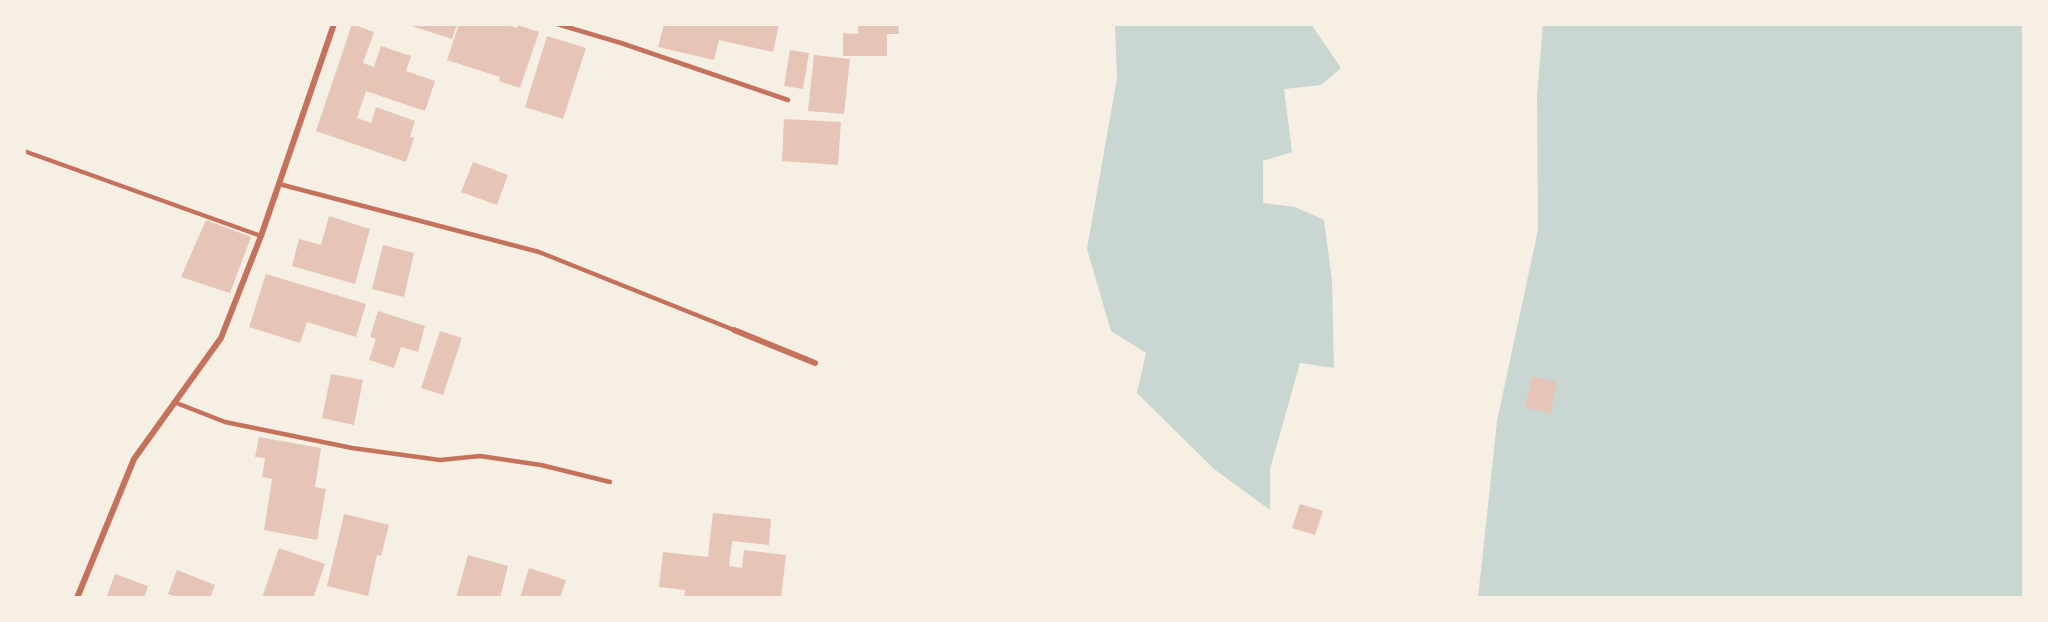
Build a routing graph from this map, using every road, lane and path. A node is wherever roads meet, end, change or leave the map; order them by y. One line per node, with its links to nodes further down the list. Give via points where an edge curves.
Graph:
1 (334, 24): 5 (street)
2 (557, 24): 3 (lane)
3 (788, 100)
4 (24, 151): 6 (lane)
5 (279, 184): 6 (street); 7 (lane, via 539,252)
6 (261, 236): 9 (street, via 221,338)
7 (734, 330): 8 (street)
8 (815, 363)
9 (174, 402): 10 (lane, via 225,422 352,448 440,460 480,456 542,465); 11 (street, via 134,459)
10 (610, 482)
11 (77, 598)

